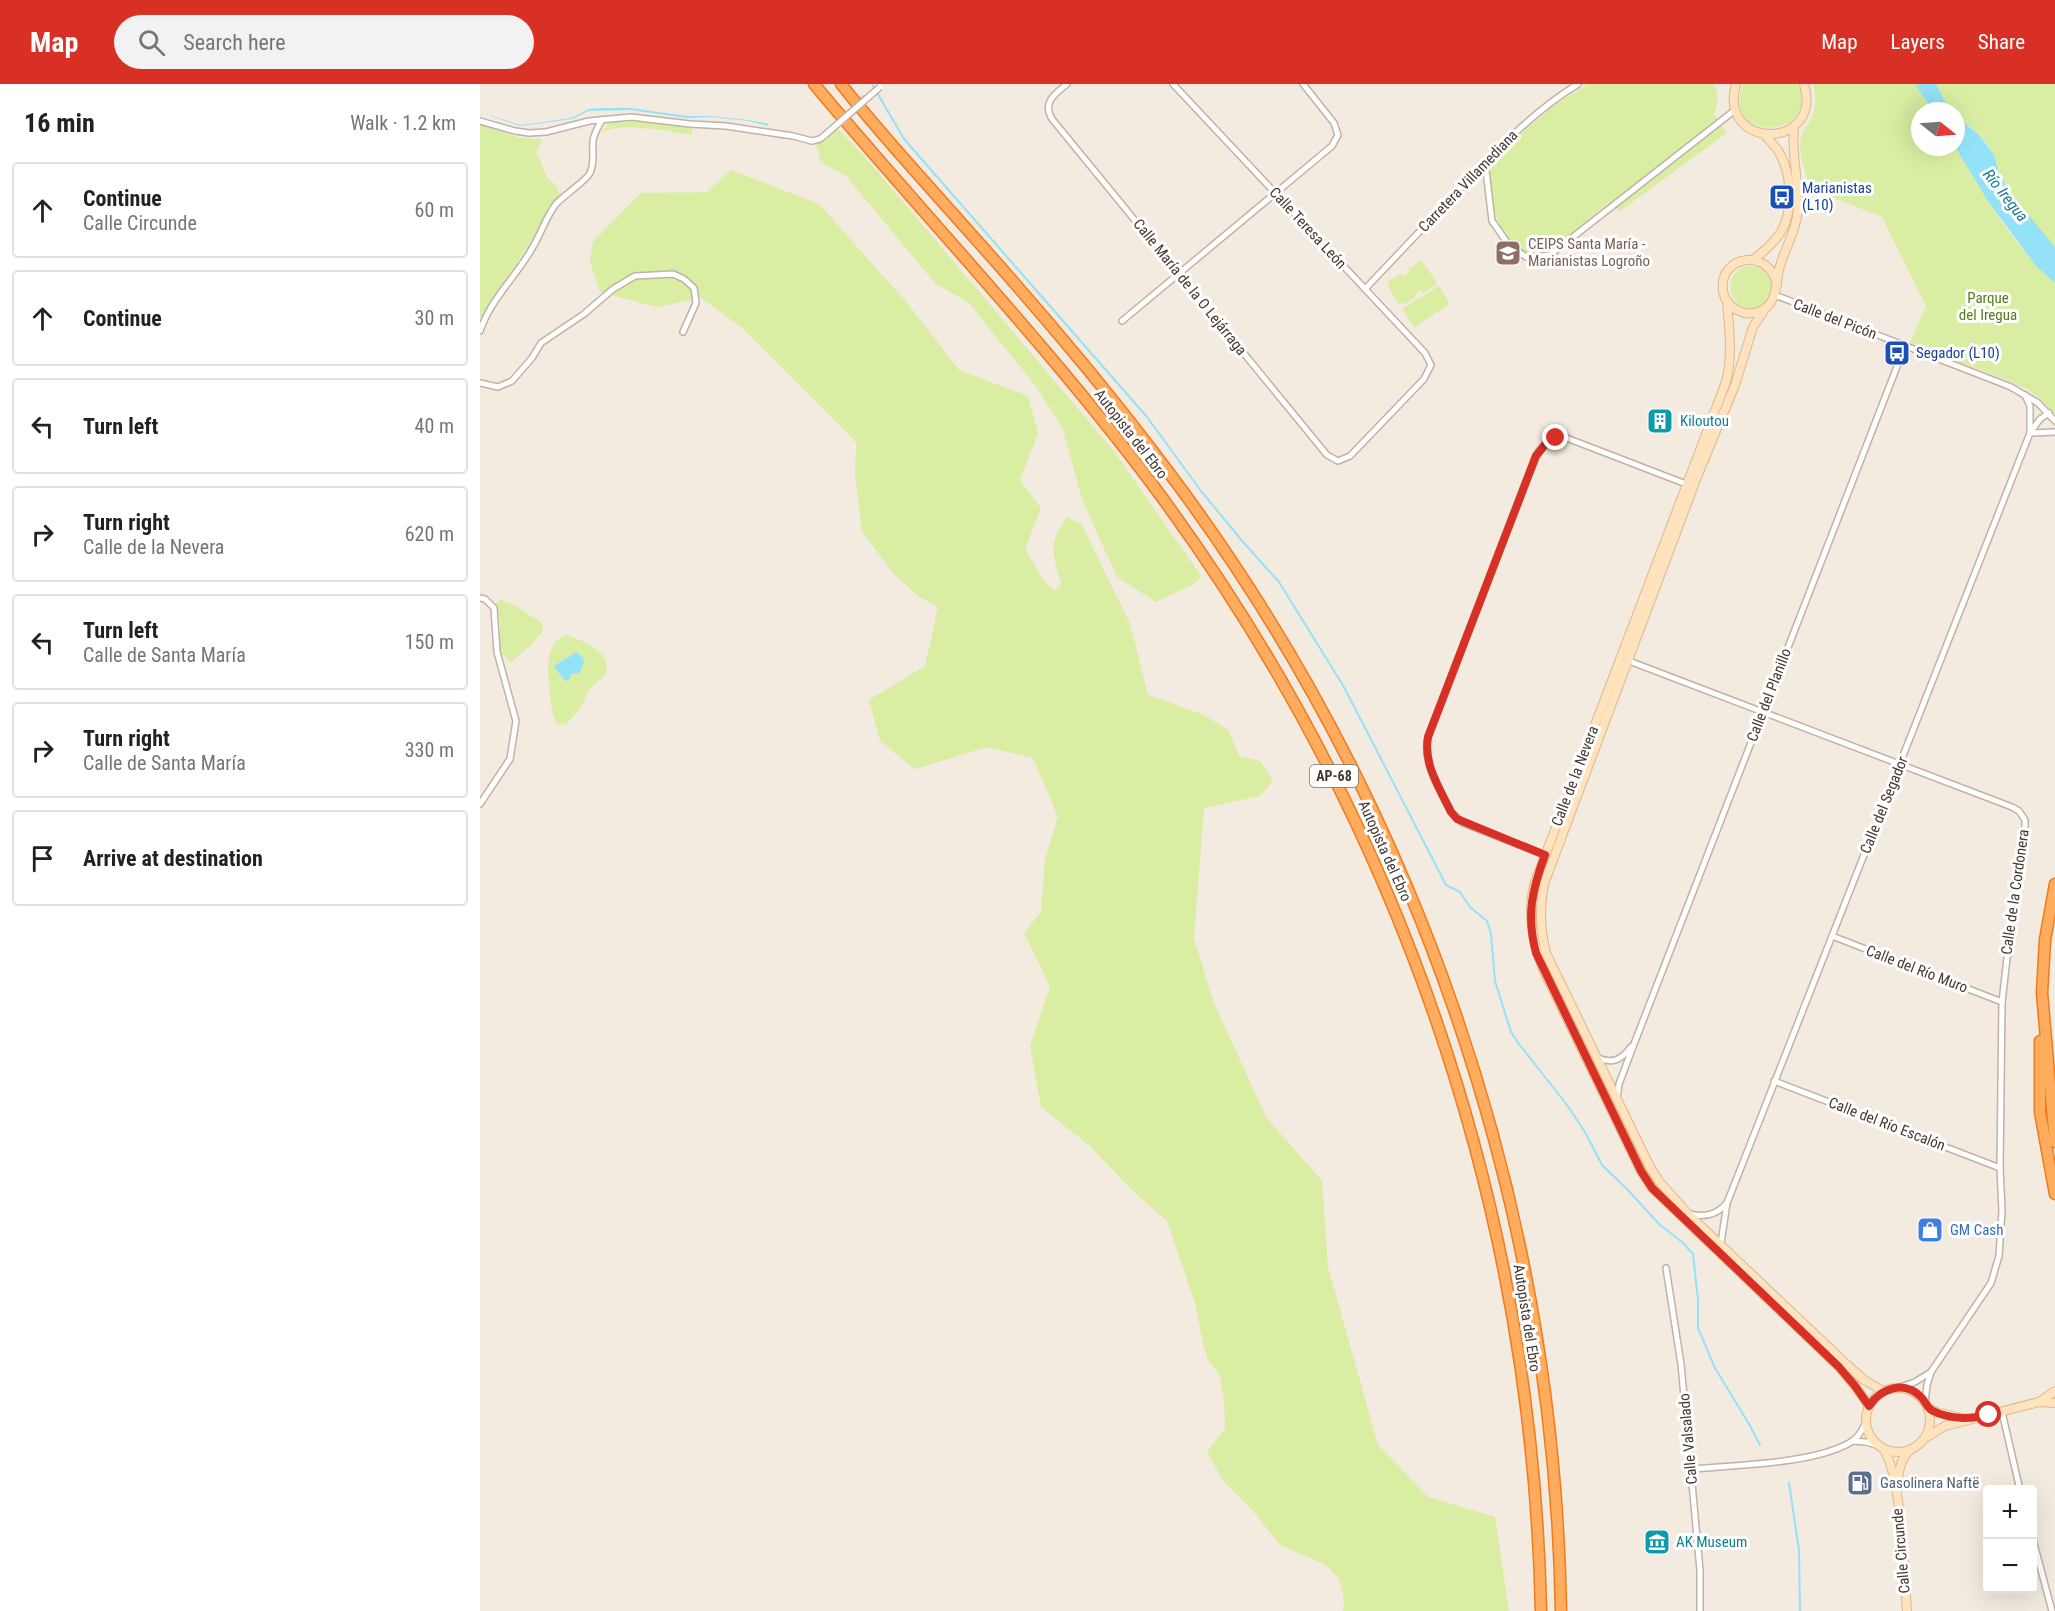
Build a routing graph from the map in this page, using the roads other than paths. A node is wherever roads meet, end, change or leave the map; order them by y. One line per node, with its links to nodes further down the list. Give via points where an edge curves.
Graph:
1 (809, 84): 20 (highway)
2 (814, 84): 20 (highway, Autopista del Ebro / AP-68)
3 (841, 84): 22 (highway, Autopista del Ebro / AP-68)
4 (849, 84): 22 (highway)
5 (1067, 84): 24 (street, Calle María de la O Lejárraga, via 1052,97 1048,107 1052,119)
6 (1173, 84): 21 (street, Calle Teresa León)
7 (1303, 84): 21 (street, via 1334,123 1338,135 1332,146)
8 (1578, 84): 19 (street, Carretera Villamediana, via 1521,127)
9 (1728, 84): 13 (main road)
10 (1736, 84): 13 (main road)
11 (1804, 84): 17 (main road, via 1805,111)
12 (882, 86): 15 (street, bridge, via 820,139 812,141 726,126 631,117)
13 (1733, 94): 14 (main road)
14 (1735, 110): 18 (main road, via 1746,126); 19 (street, via 1551,255 1543,257 1526,257 1508,244 1492,221)
15 (602, 120): 16 (street, via 529,133); 31 (street, via 593,141 589,175 557,204 493,303)
16 (480, 121)
17 (1794, 126): 18 (main road, via 1780,134); 25 (main road, via 1798,210)
18 (1764, 134): 23 (main road, via 1785,168 1790,194 1784,227 1775,241)
19 (1485, 162): 26 (street, Carretera Villamediana)
20 (900, 183): 82 (highway, Autopista del Ebro / AP-68, via 1115,436 1200,552 1295,704 1372,856 1414,956 1449,1056 1496,1229 1526,1406 1537,1514)
21 (1276, 194): 24 (street); 26 (street, Calle Teresa León)
22 (976, 238): 83 (highway, Autopista del Ebro / AP-68, via 1125,416 1231,560 1323,712 1402,872 1465,1039 1516,1228 1548,1412)
23 (1753, 260): 25 (main road, via 1767,265); 28 (main road, via 1740,261 1725,275)
24 (1178, 273): 30 (street); 34 (street, Calle María de la O Lejárraga, via 1327,455 1338,461 1350,456)
25 (1777, 285): 27 (main road)
26 (1365, 289): 34 (street, Calle Teresa León, via 1425,353 1431,365)
27 (1775, 296): 29 (main road); 33 (street, Calle del Picón)
28 (1727, 301): 29 (main road, via 1736,310 1748,313); 41 (main road, Calle de la Nevera, via 1730,368)
29 (1765, 309): 43 (main road, Calle de la Nevera, via 1753,327 1735,385)
30 (1122, 321)
31 (480, 331)
32 (683, 332): 35 (street, via 696,303 694,288 673,274 635,276 541,343 512,381 498,387)
33 (1905, 346): 36 (street, Calle del Picón); 44 (street, Calle del Planillo)
34 (1426, 376)
35 (480, 383)
36 (2024, 394): 37 (street, Calle del Picón); 40 (street, via 2030,406)
37 (2049, 413): 38 (street, Calle del Picón); 40 (street, Calle del Segador)
38 (2055, 421)
39 (2055, 432): 40 (street)
40 (2030, 433): 45 (street, Calle del Segador)
41 (1686, 484): 47 (main road, Calle de la Nevera); 47 (street, via 1564,437 1548,441 1536,456 1428,737 1429,765 1457,819)
42 (480, 598): 46 (street, via 494,608 497,652 516,721 510,759)
43 (1629, 661): 44 (street, Calle de la Cordonera); 53 (main road, Calle de la Nevera, via 1544,884 1541,901 1546,953)
44 (1762, 712): 45 (street, Calle de la Cordonera); 52 (street, Calle del Planillo)
45 (1899, 765): 49 (street, Calle del Segador); 51 (street, Calle de la Cordonera, via 2012,807 2025,820)
46 (480, 804)
47 (1545, 855): 70 (main road, Calle de la Nevera, via 1531,906 1536,953 1641,1171 1652,1188 1839,1367)
48 (2055, 884): 50 (highway)
49 (1832, 936): 51 (street, Calle del Río Muro); 54 (street, Calle del Segador)
50 (2042, 993): 56 (highway); 58 (highway, via 2040,1112)
51 (2002, 1002): 57 (street, Calle de la Cordonera)
52 (1634, 1044): 53 (street, via 1619,1060 1610,1062); 55 (street, Calle del Planillo)
53 (1596, 1057): 55 (main road, Calle de la Nevera)
54 (1774, 1080): 57 (street, Calle del Río Escalón); 59 (street, Calle del Segador)
55 (1617, 1100): 60 (main road, Calle de la Nevera, via 1650,1167)
56 (2055, 1142)
57 (2000, 1168): 63 (street, Calle de la Cordonera, via 2001,1240 1996,1270 1981,1300)
58 (2055, 1194)
59 (1727, 1203): 60 (street, via 1710,1215); 61 (street, Calle del Segador)
60 (1688, 1214): 61 (main road, Calle de la Nevera)
61 (1721, 1243): 65 (main road, Calle de la Nevera, via 1844,1362)
62 (1666, 1268): 78 (street, Calle Valsalado, via 1681,1364)
63 (1931, 1372): 64 (street, Calle de la Cordonera); 69 (street, Calle de la Cordonera)
64 (1897, 1388): 65 (main road); 69 (main road, via 1915,1392)
65 (1883, 1391): 70 (main road)
66 (2055, 1391): 67 (main road)
67 (2039, 1402): 68 (main road); 71 (main road)
68 (2055, 1402)
69 (1927, 1405): 72 (main road, via 1945,1415); 74 (main road, via 1930,1421)
70 (1869, 1406): 73 (main road)
71 (2002, 1412): 72 (main road); 79 (street)
72 (1968, 1420): 74 (main road, via 1945,1426)
73 (1865, 1424): 75 (street); 76 (main road)
74 (1924, 1439): 77 (main road)
75 (1852, 1441): 76 (street); 78 (street, via 1801,1458)
76 (1881, 1448): 77 (main road, via 1892,1452); 80 (main road, Calle Circunde, via 1888,1457)
77 (1910, 1450): 80 (main road, Calle Circunde, via 1900,1465)
78 (1690, 1469): 84 (street, Calle Valsalado)
79 (2019, 1485)
80 (1896, 1490): 85 (main road, Calle Circunde)
81 (2033, 1539): 86 (street)
82 (1541, 1611)
83 (1561, 1611)
84 (1700, 1611)
85 (1907, 1611)
86 (2052, 1611)

